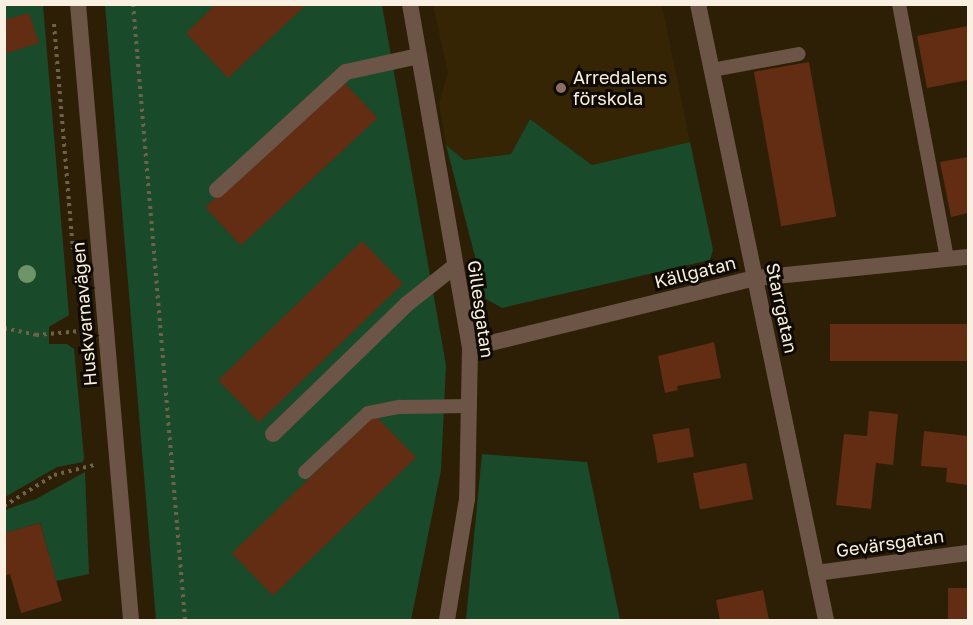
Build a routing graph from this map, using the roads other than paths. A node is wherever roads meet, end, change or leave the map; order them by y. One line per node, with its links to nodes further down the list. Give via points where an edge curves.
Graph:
1 (78, 4): 19 (street, Huskvarnavägen)
2 (410, 4): 6 (street, Gillesgatan)
3 (698, 4): 7 (street, Starrgatan)
4 (899, 4): 10 (lane)
5 (799, 54): 7 (lane)
6 (419, 56): 8 (street, via 346,72); 11 (street, Gillesgatan)
7 (712, 70): 12 (street, Starrgatan)
8 (217, 190)
9 (969, 257): 10 (street, Källgatan)
10 (947, 259): 12 (street, Källgatan)
11 (455, 266): 13 (street, Gillesgatan); 15 (street, via 407,304)
12 (756, 278): 13 (street, Källgatan); 18 (street, Starrgatan)
13 (470, 348): 14 (street, Gillesgatan)
14 (470, 406): 16 (lane, via 400,407 368,413); 20 (street, Gillesgatan, via 467,499)
15 (273, 434)
16 (305, 472)
17 (969, 553): 18 (street, Gevärsgatan)
18 (816, 573): 21 (street, Starrgatan)
19 (131, 621)
20 (447, 621)
21 (826, 621)

